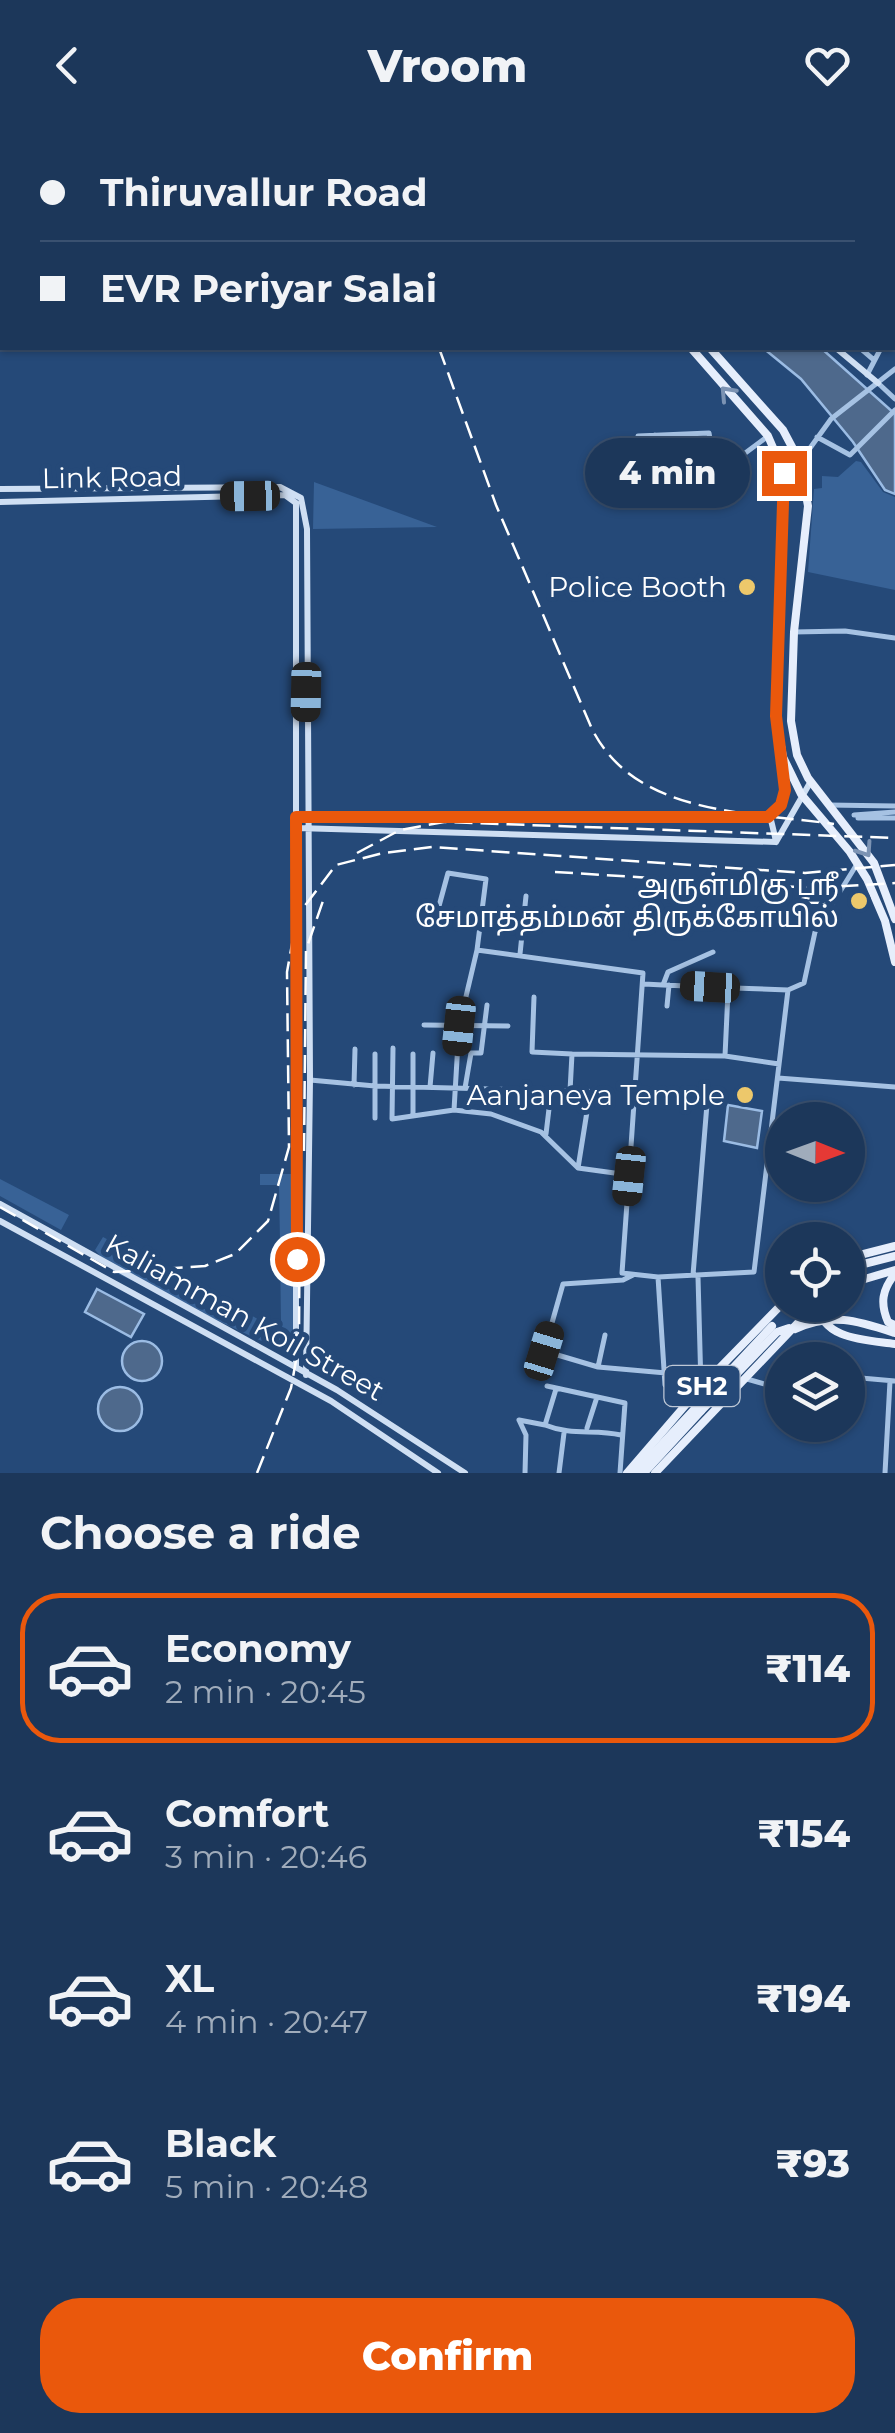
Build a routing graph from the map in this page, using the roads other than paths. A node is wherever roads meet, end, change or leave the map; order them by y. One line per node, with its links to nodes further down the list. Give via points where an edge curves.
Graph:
1 (693, 350): 13 (main road, one-way to 1)
2 (712, 350): 15 (main road, via 783,430)
3 (838, 350): 8 (street)
4 (862, 350): 6 (street)
5 (881, 350): 6 (street)
6 (874, 360): 8 (street)
7 (895, 369): 9 (street)
8 (867, 375): 9 (street)
9 (878, 384): 10 (street); 14 (street)
10 (895, 399)
11 (895, 410): 14 (street, via 848,455)
12 (654, 435): 17 (street, via 709,433); 19 (street); 19 (street, via 638,437 633,494)
13 (768, 436): 16 (main road); 17 (street)
14 (817, 437): 15 (street)
15 (800, 462): 16 (street); 22 (main road)
16 (784, 473): 21 (main road)
17 (717, 474): 19 (street, via 713,504)
18 (0, 489): 32 (street, via 280,487 296,493 307,529)
19 (651, 497)
20 (0, 502): 35 (street, Link Road, via 285,495 295,500)
21 (784, 519): 22 (main road); 25 (main road, via 776,716)
22 (805, 523): 23 (main road)
23 (794, 632): 24 (street); 26 (main road, via 791,721)
24 (895, 638)
25 (783, 758): 27 (main road); 33 (street, via 785,790)
26 (811, 782): 27 (street); 28 (main road)
27 (800, 794): 29 (street); 30 (main road)
28 (828, 805): 31 (street); 42 (main road, one-way to 42, via 874,863)
29 (793, 806): 30 (street); 38 (street)
30 (813, 808): 39 (main road)
31 (895, 812): 34 (street)
32 (307, 816): 33 (street); 35 (street); 37 (street)
33 (770, 816): 38 (street)
34 (856, 816)
35 (296, 817): 36 (street)
36 (296, 828): 37 (street); 108 (street)
37 (308, 828): 38 (street); 68 (street)
38 (776, 842)
39 (858, 864): 46 (main road, via 885,921); 50 (street, via 815,932 804,983)
40 (526, 896): 45 (street)
41 (440, 906): 43 (street, via 448,872 486,879)
42 (895, 920)
43 (477, 950): 45 (street); 56 (street)
44 (713, 952): 48 (street, via 668,972)
45 (520, 954): 47 (street, via 642,973)
46 (895, 962)
47 (644, 984): 48 (street); 64 (street)
48 (666, 985): 49 (street); 53 (street)
49 (710, 987)
50 (788, 990): 65 (street, via 730,989); 66 (street)
51 (534, 997): 63 (street, via 532,1052)
52 (487, 1005): 55 (street)
53 (668, 1006)
54 (424, 1025): 56 (street)
55 (484, 1025): 56 (street); 57 (street); 76 (street, via 481,1053 470,1053)
56 (459, 1026): 75 (street)
57 (508, 1026)
58 (393, 1048): 71 (street)
59 (355, 1049): 69 (street)
60 (433, 1053): 74 (street)
61 (375, 1054): 70 (street)
62 (413, 1054): 72 (street)
63 (572, 1054): 64 (street); 78 (street)
64 (638, 1056): 65 (street); 79 (street)
65 (725, 1056): 66 (street)
66 (779, 1064): 67 (street)
67 (778, 1078): 73 (street); 94 (street, via 754,1272)
68 (310, 1080): 69 (street); 110 (street)
69 (354, 1085): 70 (street)
70 (375, 1086): 71 (street); 82 (street)
71 (392, 1086): 72 (street); 81 (street, via 392,1119)
72 (412, 1087): 74 (street); 81 (street)
73 (895, 1087)
74 (430, 1088): 75 (street)
75 (453, 1088): 76 (street); 80 (street)
76 (465, 1088): 77 (street)
77 (550, 1092): 78 (street); 83 (street)
78 (570, 1092): 84 (street, via 588,1091 589,1099)
79 (634, 1099): 85 (street); 94 (street, via 707,1104)
80 (454, 1110): 81 (street); 83 (street, via 491,1114)
81 (413, 1117)
82 (376, 1118)
83 (546, 1136): 84 (street)
84 (578, 1168): 85 (street)
85 (629, 1176): 92 (street, via 622,1272)
86 (0, 1204): 108 (street, Kaliamman Koil Street)
87 (0, 1221): 125 (street, Kaliamman Koil Street, via 331,1401)
88 (895, 1246): 89 (main road)
89 (865, 1254)
90 (895, 1256): 91 (main road)
91 (865, 1264)
92 (634, 1274): 95 (street); 107 (street, via 563,1284 544,1351)
93 (894, 1274): 96 (main road); 101 (main road, via 882,1303)
94 (696, 1276): 95 (street); 116 (street)
95 (658, 1277): 109 (street)
96 (865, 1280)
97 (765, 1322): 116 (main road, SH2)
98 (775, 1322): 103 (main road)
99 (799, 1322): 102 (main road, SH2)
100 (824, 1322): 106 (main road, bridge, via 832,1330)
101 (895, 1325)
102 (790, 1330): 103 (main road); 104 (main road, via 845,1318); 111 (main road, SH2)
103 (772, 1331): 130 (main road, bridge); 131 (main road, bridge)
104 (895, 1333)
105 (606, 1335): 107 (street)
106 (895, 1344)
107 (598, 1367): 109 (street)
108 (296, 1368): 110 (street, Kaliamman Koil Street)
109 (666, 1373): 116 (street, via 665,1385)
110 (306, 1374): 126 (street, Kaliamman Koil Street)
111 (743, 1378): 114 (street); 124 (main road, SH2)
112 (865, 1378): 113 (street)
113 (892, 1381): 132 (street)
114 (765, 1384)
115 (547, 1386): 117 (street)
116 (701, 1387): 123 (main road, SH2)
117 (556, 1388): 118 (street); 119 (street)
118 (596, 1397): 120 (street); 122 (street, via 624,1403)
119 (545, 1425): 121 (street); 127 (street, via 518,1420 526,1435)
120 (587, 1428): 121 (street); 122 (street)
121 (564, 1433): 128 (street)
122 (622, 1434): 129 (street)
123 (646, 1448): 124 (main road); 129 (main road, SH2)
124 (659, 1469)
125 (438, 1473)
126 (464, 1473)
127 (525, 1473)
128 (559, 1473)
129 (624, 1473)
130 (635, 1473)
131 (644, 1473)
132 (884, 1473)

